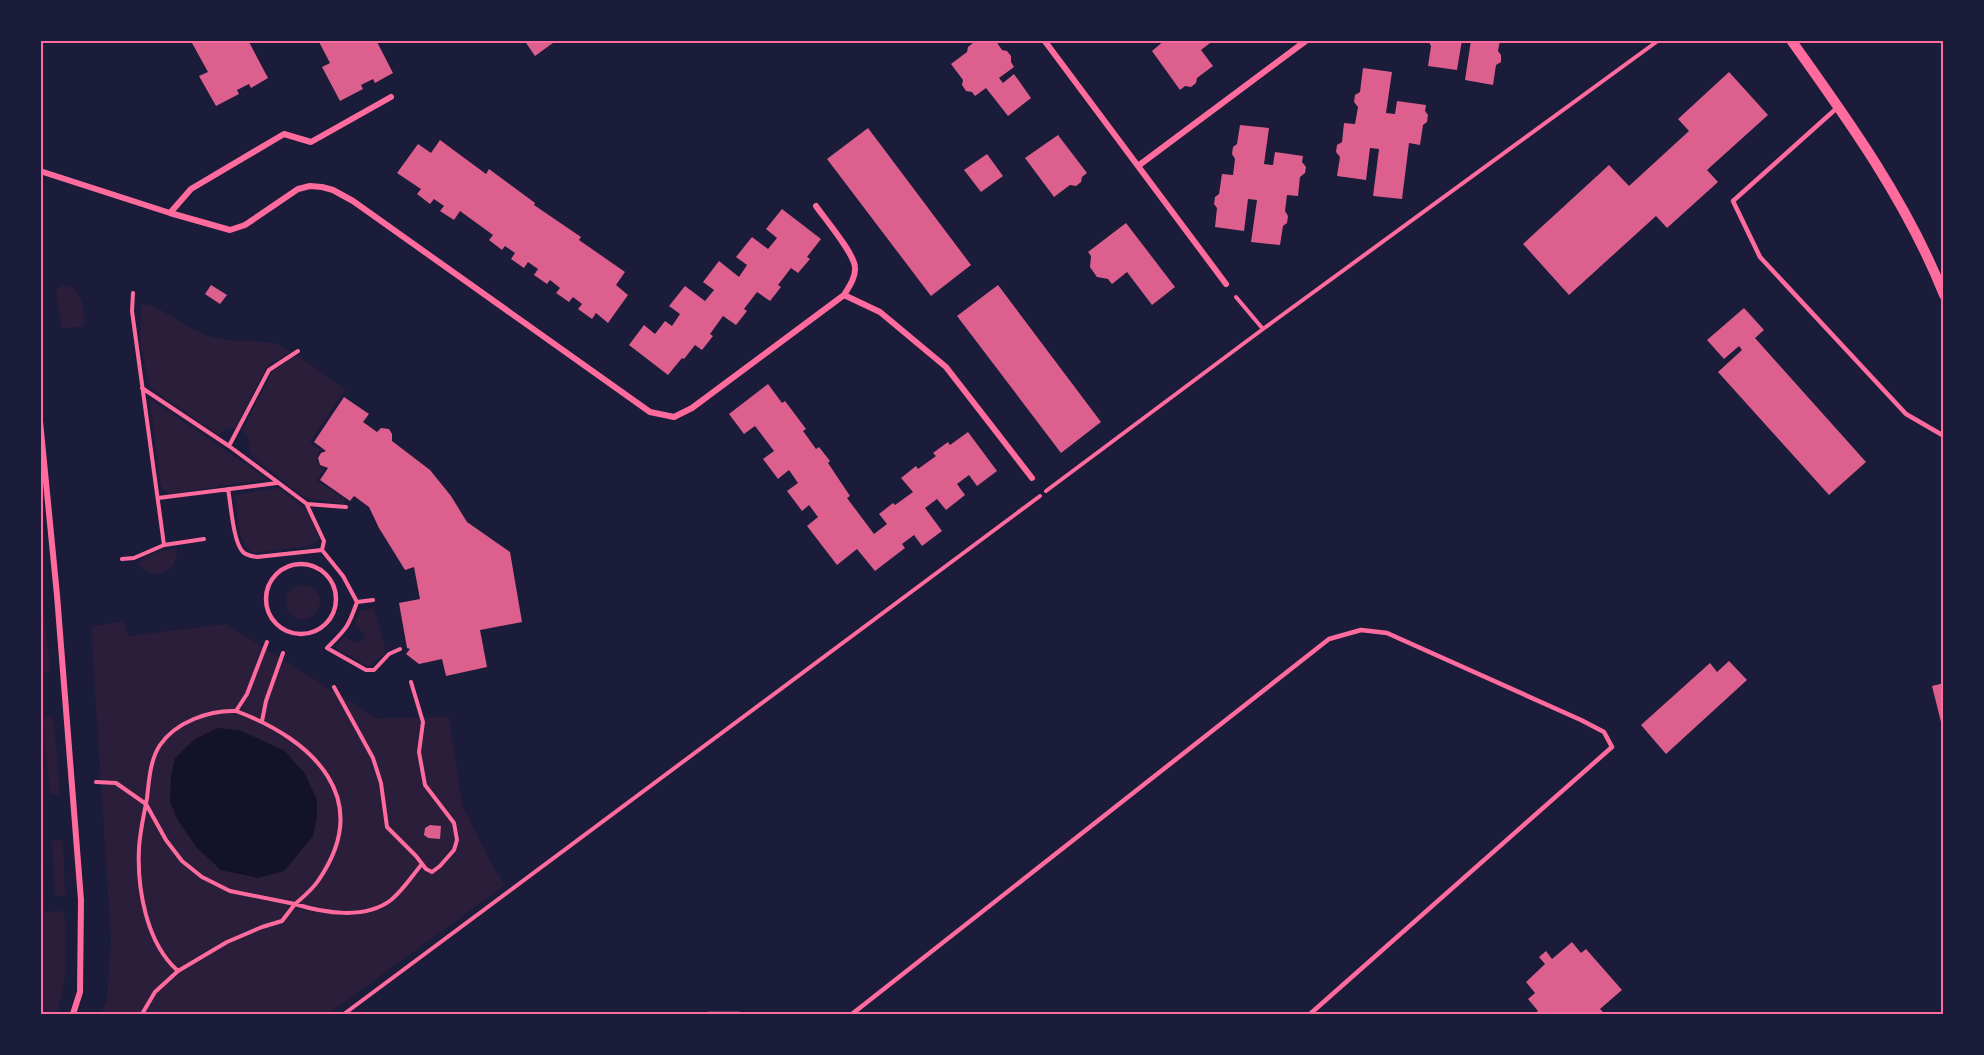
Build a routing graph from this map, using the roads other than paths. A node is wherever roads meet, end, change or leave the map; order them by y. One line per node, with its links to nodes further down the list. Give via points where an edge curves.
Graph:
1 (1044, 40): 6 (street)
2 (1307, 40): 6 (street)
3 (1791, 40): 5 (street)
4 (391, 98): 9 (street, via 311,142 284,134 191,189)
5 (1839, 107): 12 (street, via 1898,199); 14 (lane, via 1733,201 1760,257 1906,414)
6 (1138, 166): 10 (street)
7 (40, 171): 9 (street)
8 (816, 206): 11 (street, via 851,255 855,268)
9 (170, 213): 11 (street, via 230,230 245,225 298,189 333,189 650,412 674,417 692,408)
10 (1226, 284)
11 (844, 295): 15 (street, via 880,312 946,367)
12 (1944, 295)
13 (40, 421): 17 (street, via 81,900 80,992)
14 (1944, 436)
15 (1032, 478)
16 (265, 597): 16 (lane, via 273,621 283,630 308,634 330,620 336,595 324,572 300,563 276,573)
17 (73, 1014)
18 (708, 1014): 19 (lane)
19 (739, 1014)
20 (852, 1014): 21 (lane, via 1329,639 1361,630 1387,633 1604,732 1612,747)
21 (1310, 1014)

